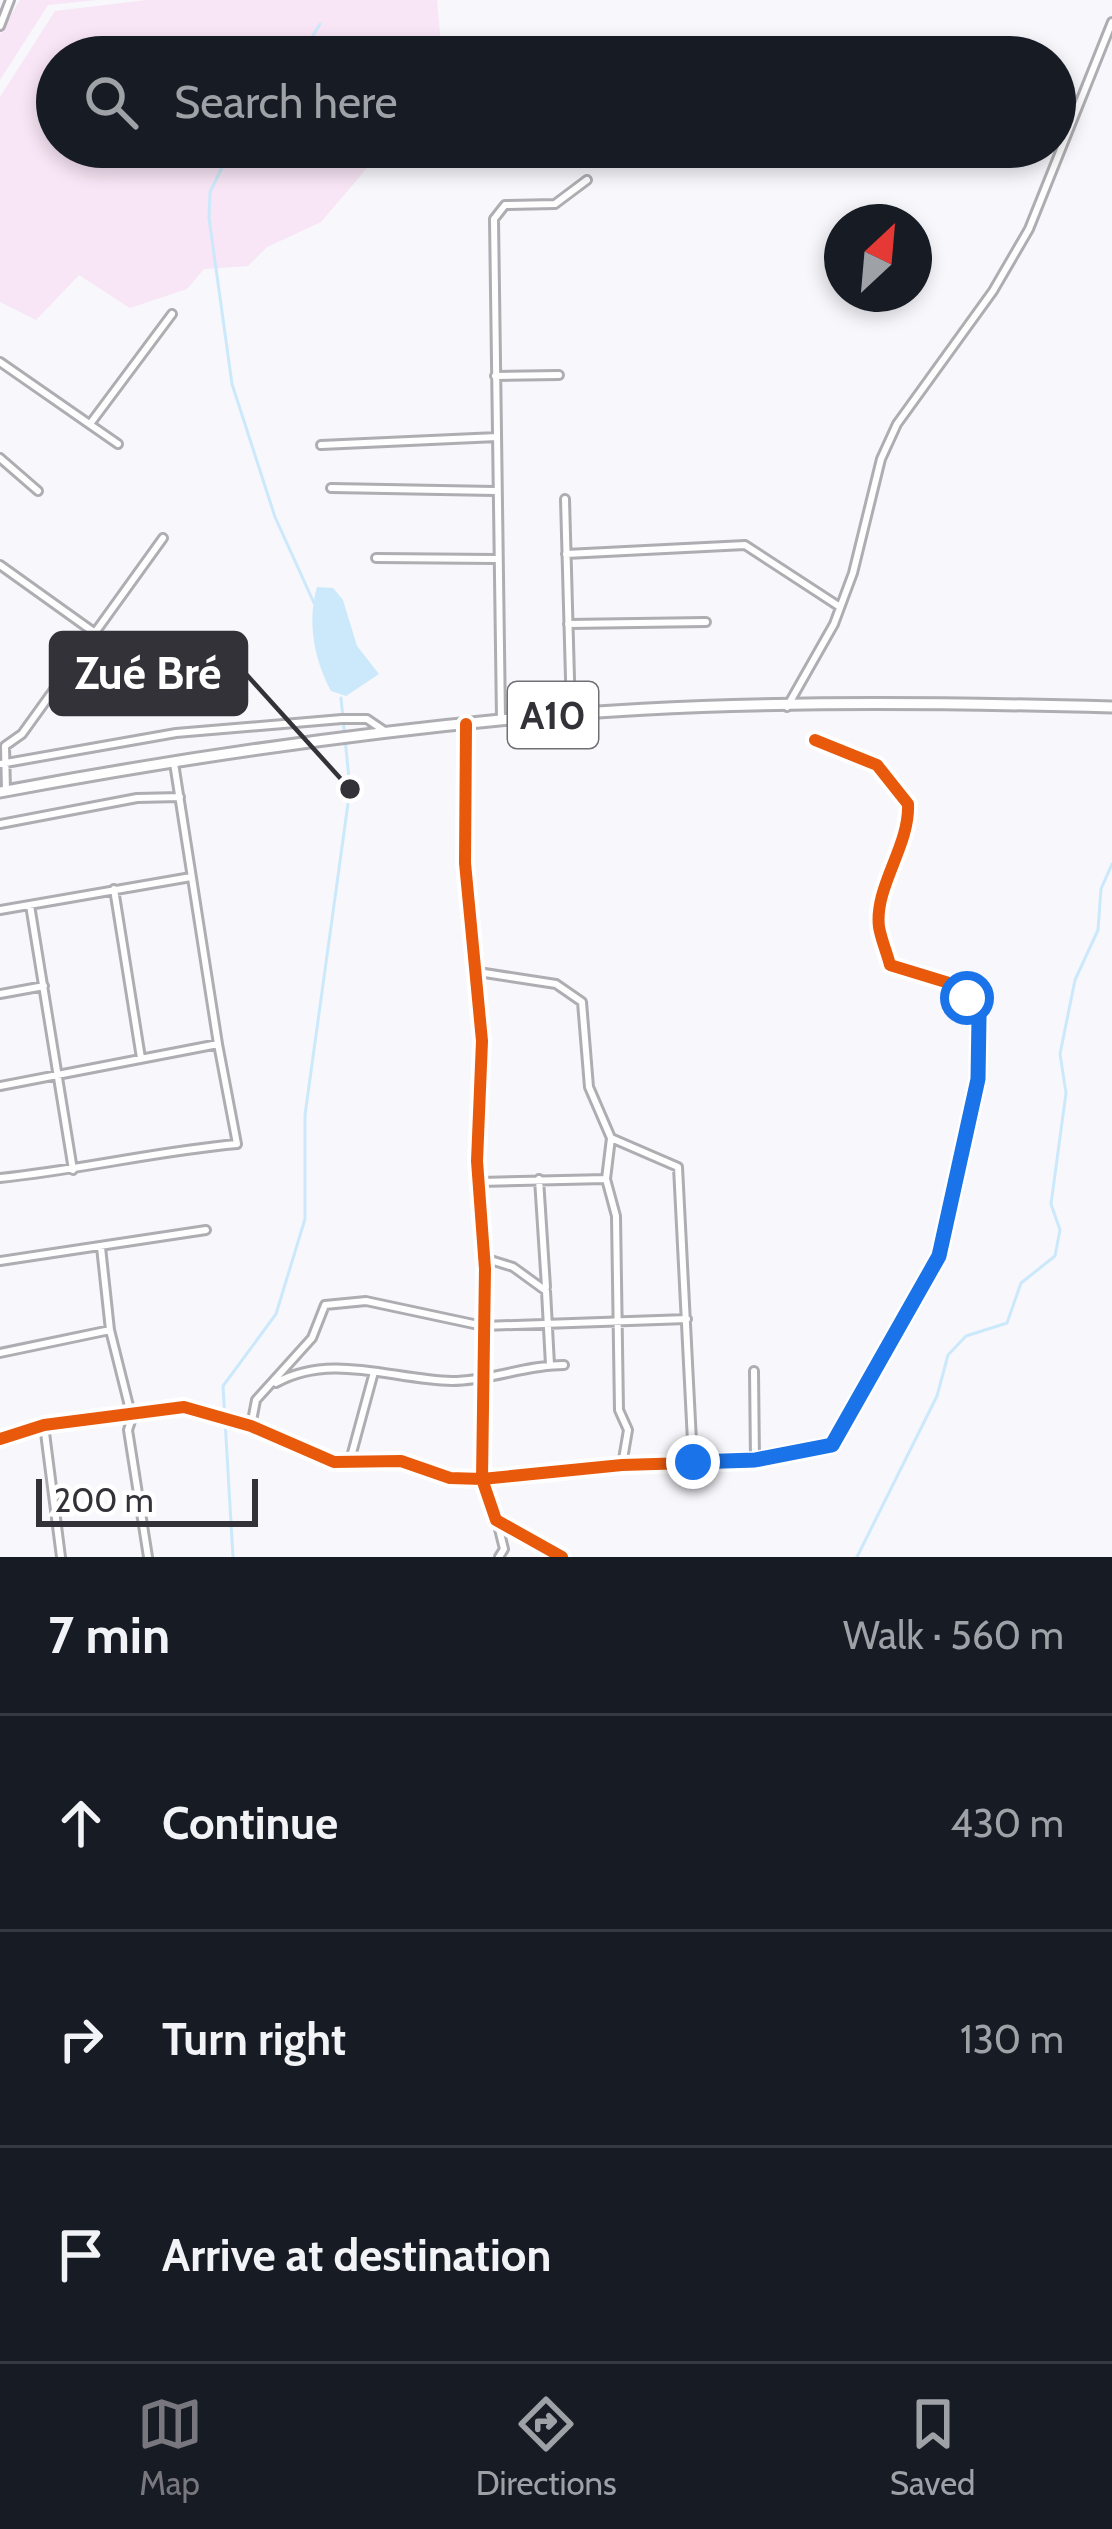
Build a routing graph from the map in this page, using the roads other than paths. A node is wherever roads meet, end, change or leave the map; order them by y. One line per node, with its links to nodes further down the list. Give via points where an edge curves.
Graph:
1 (10, 0): 3 (street)
2 (1112, 22): 4 (street)
3 (0, 26)
4 (1076, 112)
5 (1053, 168): 25 (street, via 993,291 897,424)
6 (587, 180): 10 (street, via 556,203 498,210)
7 (172, 314): 11 (street)
8 (0, 362): 11 (street)
9 (560, 375): 10 (street)
10 (495, 376): 12 (street)
11 (90, 424): 13 (street)
12 (497, 437): 14 (street); 18 (street)
13 (118, 444)
14 (321, 445)
15 (0, 458): 17 (street)
16 (331, 488): 18 (street)
17 (38, 491)
18 (495, 491): 23 (street)
19 (565, 499): 21 (street)
20 (163, 538): 28 (street)
21 (566, 554): 25 (street, via 745,545); 27 (street)
22 (376, 557): 23 (street)
23 (496, 559): 32 (street)
24 (0, 565): 28 (street)
25 (840, 607): 29 (street)
26 (706, 622): 27 (street)
27 (568, 624): 31 (street)
28 (95, 633): 37 (street, via 5,746)
29 (787, 707): 30 (main road, A10); 31 (main road, A10)
30 (1112, 707)
31 (571, 714): 32 (main road, A10)
32 (501, 720): 33 (main road, A10)
33 (466, 724): 34 (main road, A10); 45 (street, via 465,863)
34 (386, 731): 36 (main road, A10); 37 (street, via 367,719 342,718 176,733)
35 (815, 740): 79 (street, via 877,765 908,804 879,929 898,972 929,975 967,998 979,1018 978,1079 939,1256 909,1314 832,1445)
36 (174, 762): 38 (main road, A10); 39 (street)
37 (1, 764): 38 (street)
38 (3, 791)
39 (180, 796): 40 (street); 41 (street)
40 (0, 824)
41 (192, 877): 42 (street); 48 (street)
42 (114, 889): 43 (street); 49 (street)
43 (31, 904): 44 (street); 46 (street)
44 (0, 910)
45 (478, 972): 52 (street, via 556,984 582,1002 590,1088); 57 (street)
46 (44, 986): 47 (street); 50 (street)
47 (0, 994)
48 (218, 1044): 49 (street); 53 (street, via 237,1144)
49 (141, 1059): 50 (street)
50 (58, 1075): 51 (street); 53 (street)
51 (0, 1086)
52 (611, 1138): 56 (street); 63 (street, via 678,1167)
53 (73, 1170): 54 (street)
54 (0, 1178)
55 (539, 1179): 56 (street); 57 (street); 62 (street)
56 (606, 1179): 64 (street, via 616,1216)
57 (480, 1182): 60 (street)
58 (206, 1230): 59 (street)
59 (100, 1247): 61 (street); 67 (street)
60 (484, 1258): 62 (street); 66 (street)
61 (0, 1261)
62 (546, 1291): 65 (street)
63 (687, 1318): 64 (street); 80 (street)
64 (620, 1323): 65 (street); 82 (street, via 619,1410 628,1430)
65 (548, 1325): 66 (street); 69 (street)
66 (483, 1326): 73 (street); 74 (street, via 366,1301 326,1305 312,1338)
67 (110, 1330): 68 (street); 75 (street)
68 (0, 1353)
69 (550, 1365): 70 (street); 73 (street)
70 (564, 1365)
71 (754, 1371): 79 (street)
72 (374, 1372): 73 (street); 74 (street, via 315,1368); 81 (street)
73 (482, 1378): 83 (street)
74 (273, 1385): 77 (street, via 256,1400)
75 (132, 1418): 76 (street); 77 (street, via 184,1407); 86 (street)
76 (44, 1425): 78 (street); 85 (street)
77 (251, 1426): 81 (street)
78 (0, 1439)
79 (755, 1460): 80 (street)
80 (693, 1462): 82 (street)
81 (349, 1464): 83 (street, via 401,1461)
82 (622, 1465): 83 (street)
83 (482, 1479): 84 (street)
84 (496, 1520): 87 (street); 88 (street)
85 (61, 1557)
86 (148, 1557)
87 (499, 1557)
88 (562, 1557)

